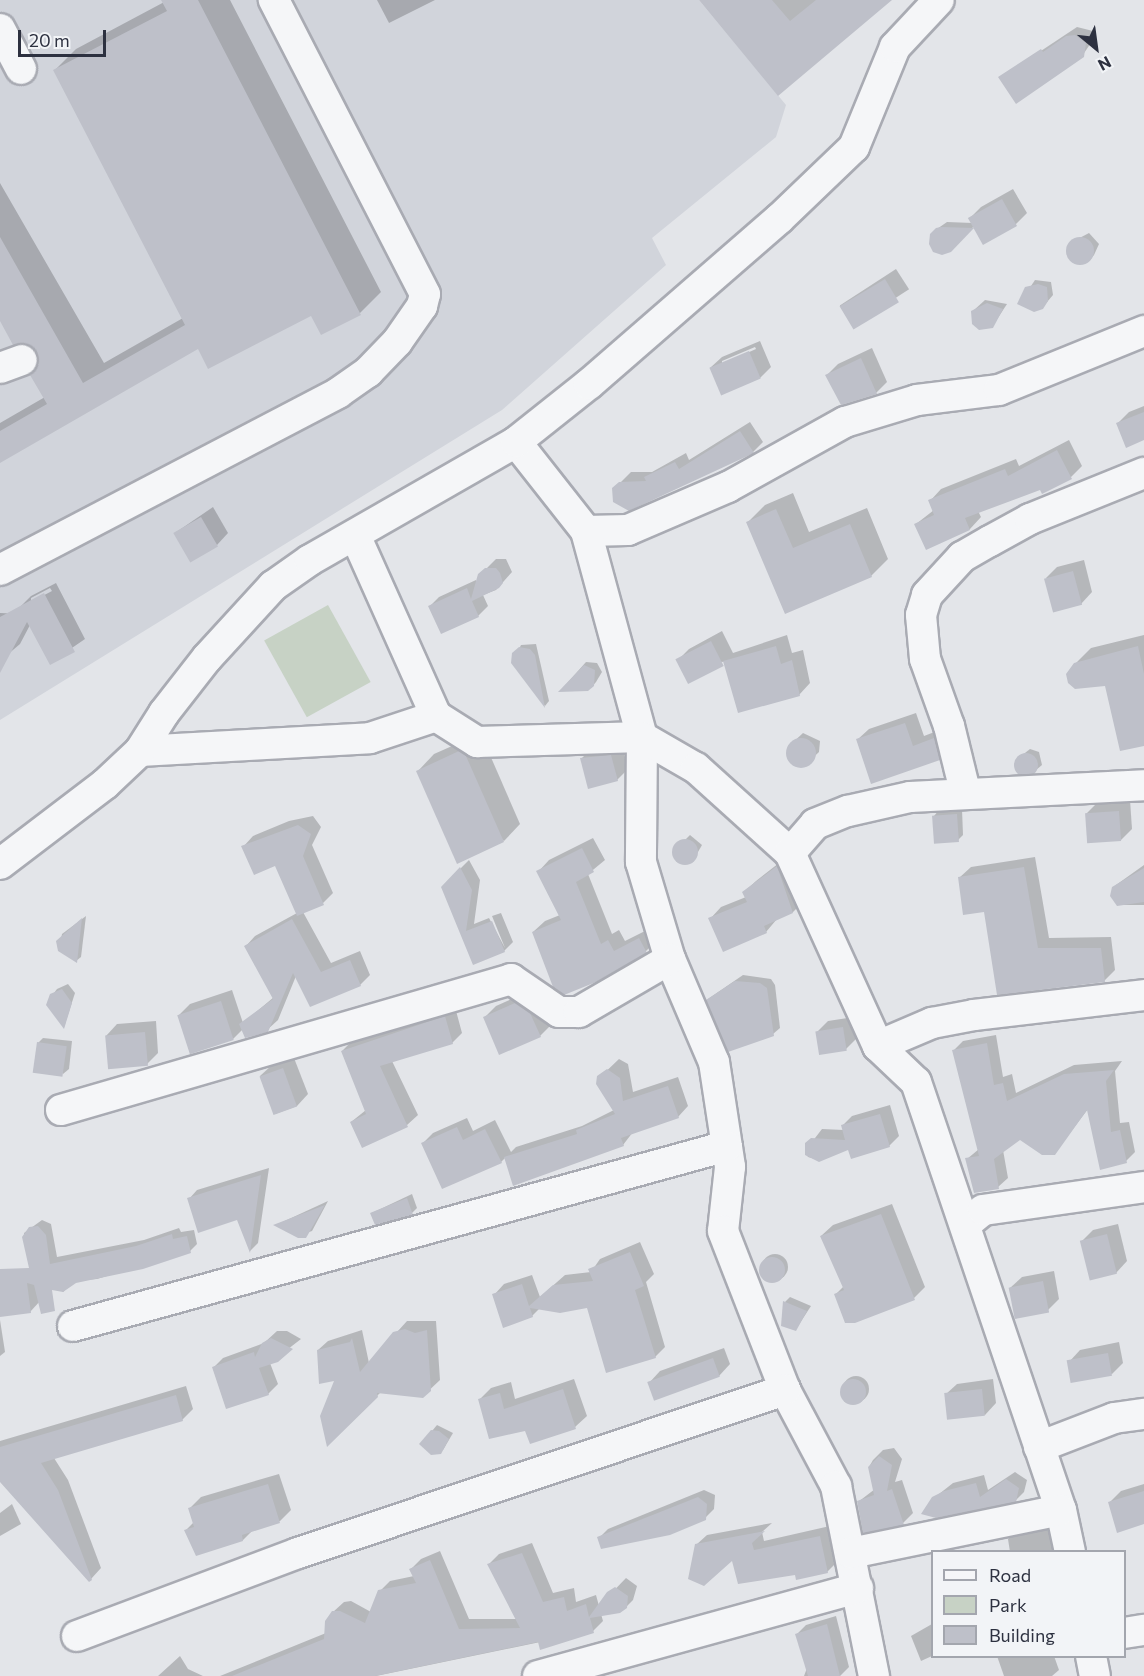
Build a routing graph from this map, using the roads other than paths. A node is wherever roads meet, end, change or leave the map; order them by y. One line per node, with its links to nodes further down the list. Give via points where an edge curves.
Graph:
1 (274, 0): 10 (street, via 424,294 422,306 397,342 368,372 338,393)
2 (939, 0): 6 (street, via 895,47 854,147 663,320)
3 (0, 29): 4 (street)
4 (21, 69)
5 (1144, 331): 8 (street, via 999,390 917,400 845,422 728,487 628,530)
6 (516, 442): 8 (street); 9 (street)
7 (1144, 473): 15 (street, via 1000,535 962,557 927,595 921,615 925,659 949,726)
8 (586, 531): 12 (street)
9 (355, 535): 11 (street); 13 (street, via 273,586 241,617 164,713)
10 (0, 570)
11 (436, 716): 12 (street, via 477,741); 13 (street, via 370,738)
12 (642, 737): 16 (street, via 696,768); 18 (street, via 641,862)
13 (141, 751): 17 (street, via 105,784)
14 (1144, 785): 15 (street)
15 (965, 791): 16 (street, via 910,797 848,811 814,824)
16 (790, 853): 20 (street)
17 (0, 864)
18 (670, 959): 21 (street, via 579,1012 559,1012 511,979); 22 (street, via 714,1062)
19 (1144, 995): 20 (street, via 932,1023)
20 (878, 1046): 24 (street, via 916,1082)
21 (61, 1110)
22 (727, 1146): 25 (street); 26 (street, via 730,1167 723,1230)
23 (1144, 1187): 24 (street, via 983,1210)
24 (966, 1224): 28 (street)
25 (73, 1326)
26 (785, 1390): 31 (street, via 836,1486); 35 (street, via 298,1553)
27 (1144, 1414): 28 (street, via 1114,1418)
28 (1039, 1447): 29 (street)
29 (1060, 1510): 30 (street); 31 (street)
30 (1070, 1550)
31 (851, 1553): 32 (street)
32 (858, 1588): 37 (street); 38 (street)
33 (1144, 1630): 34 (street)
34 (1126, 1633)
35 (76, 1636)
36 (1091, 1658): 39 (street)
37 (538, 1676)
38 (874, 1676)
39 (1095, 1676)

